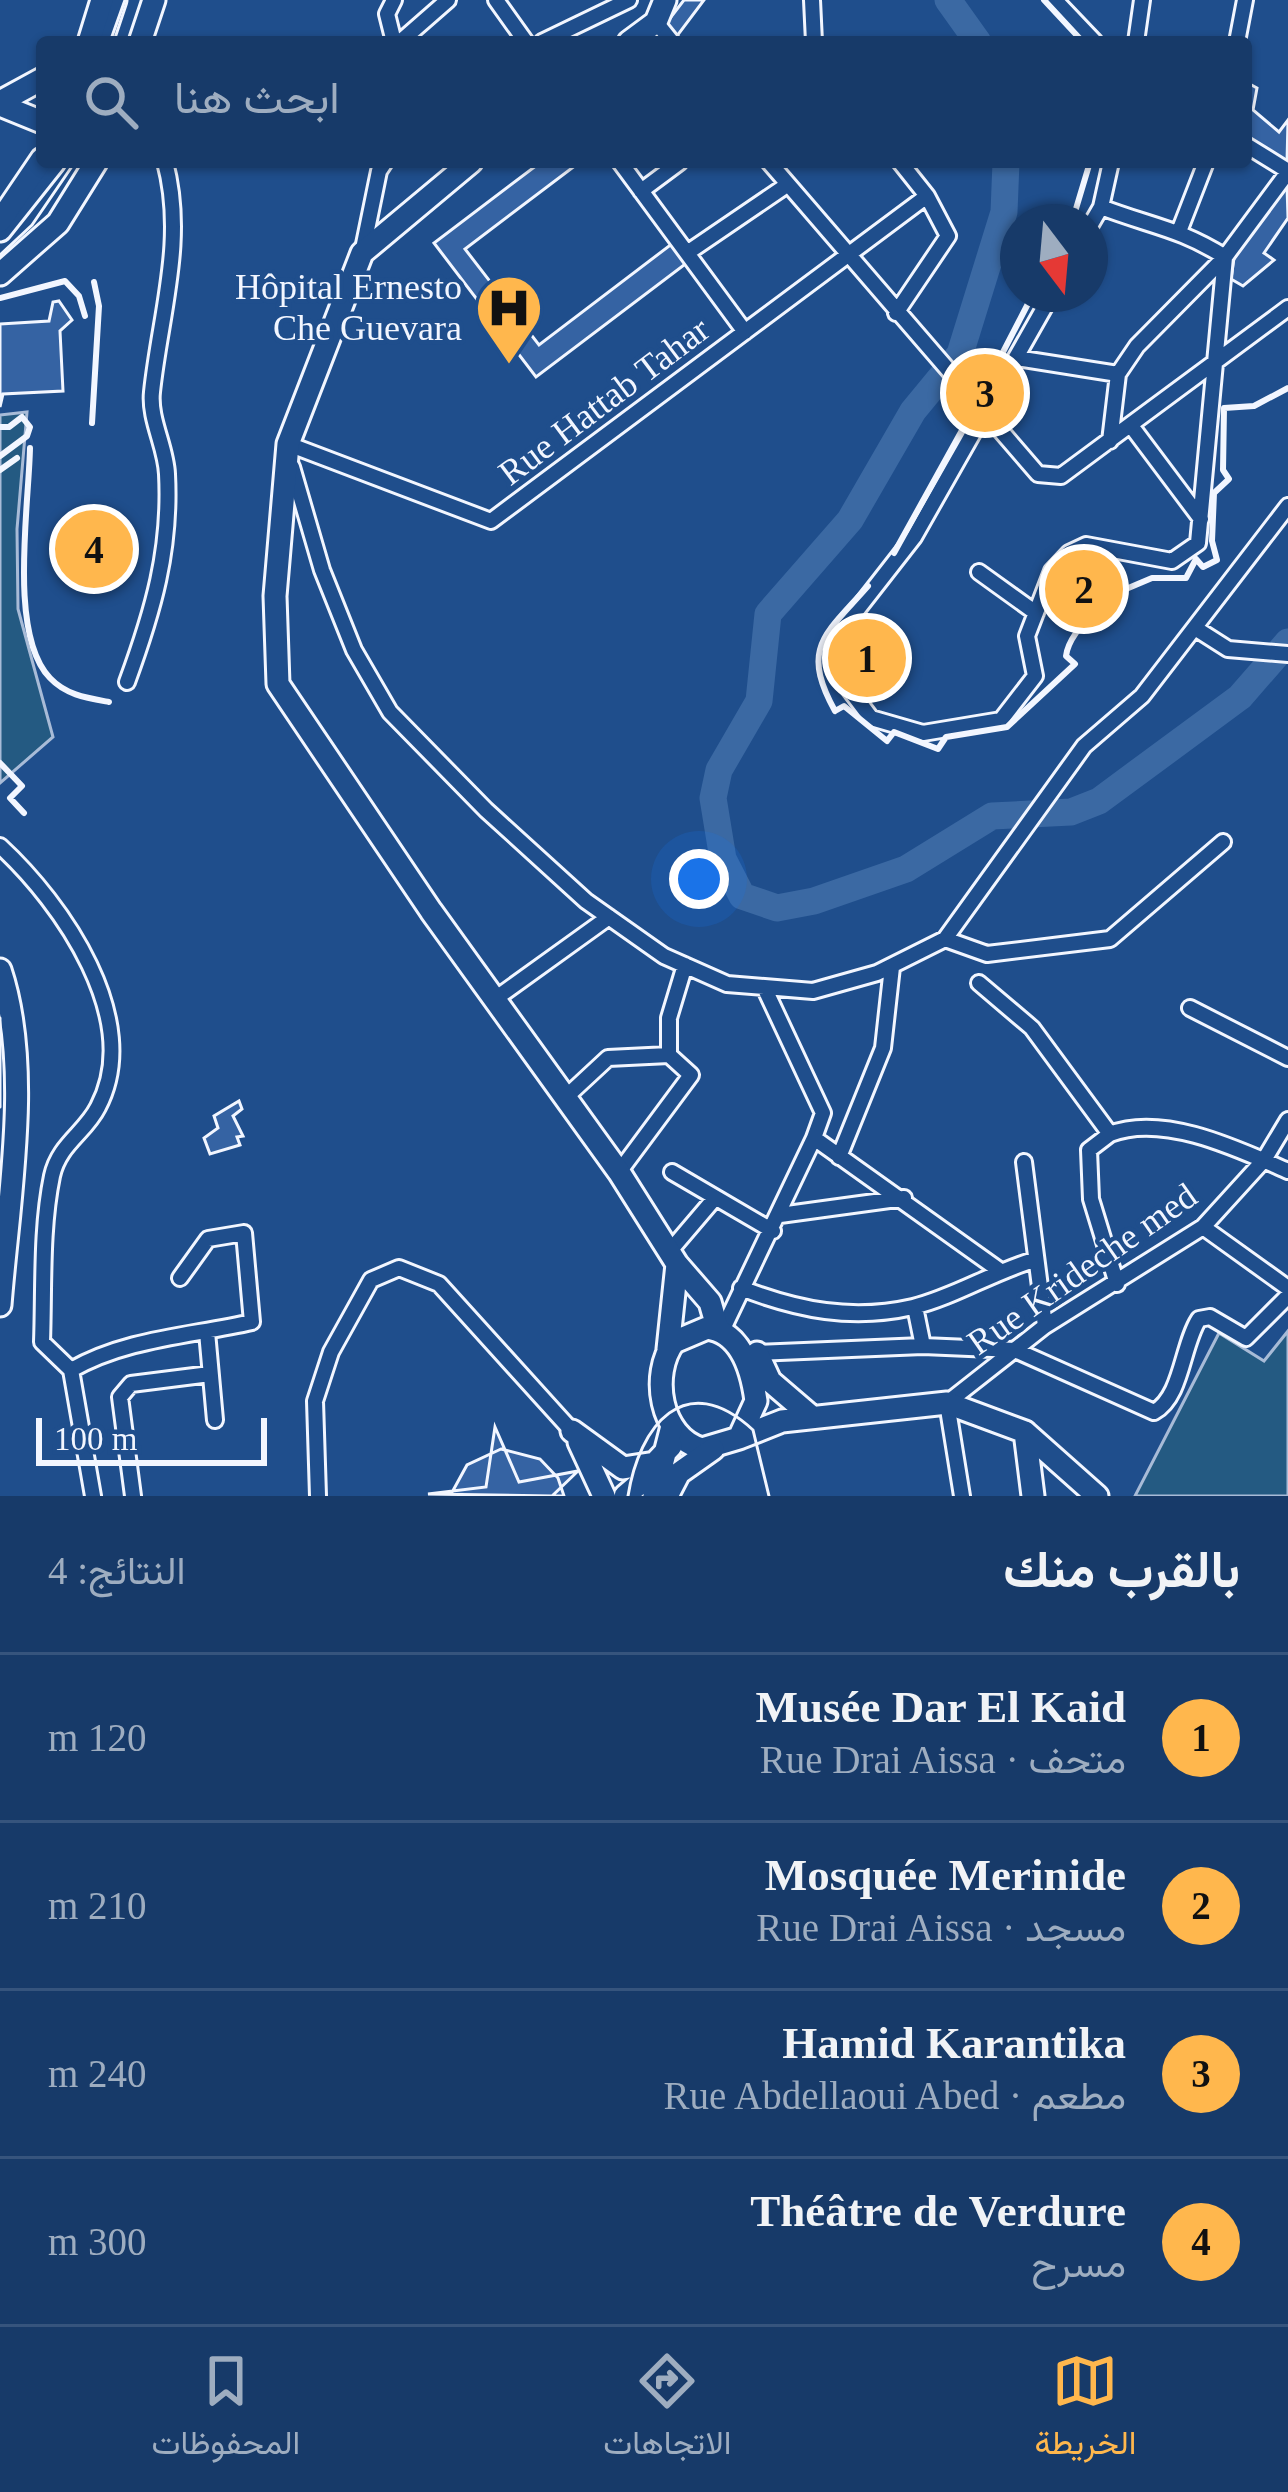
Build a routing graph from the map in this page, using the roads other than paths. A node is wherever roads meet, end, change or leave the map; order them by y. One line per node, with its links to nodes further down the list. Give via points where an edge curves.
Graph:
1 (102, 0): 15 (main road)
2 (116, 0): 16 (main road)
3 (143, 0): 17 (main road)
4 (154, 0): 18 (main road)
5 (394, 0): 19 (street, via 387,14)
6 (448, 0): 20 (street)
7 (496, 0): 21 (street)
8 (629, 0): 22 (street)
9 (665, 0): 14 (main road)
10 (812, 0): 25 (street)
11 (1055, 0): 26 (street)
12 (1142, 0): 27 (street)
13 (1245, 0): 28 (street)
14 (656, 22): 23 (main road); 24 (street)
15 (92, 36)
16 (94, 36)
17 (131, 36)
18 (142, 36)
19 (395, 36)
20 (404, 36)
21 (522, 36)
22 (554, 36)
23 (637, 36)
24 (666, 36)
25 (814, 36)
26 (1089, 36)
27 (1137, 36)
28 (1238, 36)
29 (36, 83): 30 (main road)
30 (0, 104): 31 (main road)
31 (36, 119)
32 (1252, 149): 46 (street)
33 (36, 168): 52 (main road)
34 (49, 168): 52 (main road)
35 (81, 168): 58 (main road)
36 (92, 168): 58 (main road, via 58,224)
37 (166, 168): 76 (street, via 174,229 152,395 167,468 165,566)
38 (384, 168): 54 (street)
39 (464, 168): 54 (main road)
40 (624, 168): 48 (street)
41 (672, 168): 48 (street)
42 (774, 168): 47 (street)
43 (905, 168): 49 (street)
44 (1110, 168): 50 (street)
45 (1203, 168): 53 (street)
46 (1288, 171): 57 (street)
47 (787, 185): 55 (street); 56 (street)
48 (641, 190): 55 (street)
49 (927, 196): 56 (street, Rue Hattab Tahar); 61 (street, via 948,236)
50 (1102, 204)
51 (1108, 210): 53 (street)
52 (5, 223)
53 (1180, 229): 57 (street)
54 (362, 253): 69 (main road)
55 (687, 253): 62 (street)
56 (845, 256): 61 (street); 62 (street, Rue Hattab Tahar)
57 (1225, 256): 64 (street); 65 (street)
58 (0, 270)
59 (1288, 308): 64 (street)
60 (1042, 312): 63 (street)
61 (896, 314): 66 (street)
62 (745, 332): 69 (street, Rue Hattab Tahar, via 491,521)
63 (1016, 358): 65 (street); 66 (street)
64 (1217, 364): 67 (street); 71 (street)
65 (1118, 374): 68 (street)
66 (982, 408): 68 (street, via 1050,478); 73 (street, via 914,537 836,637 837,673 872,718 923,733 1001,720 1035,676 1027,636)
67 (1132, 427): 68 (street); 71 (street)
68 (1110, 441)
69 (288, 444): 79 (street, via 322,570 390,712); 86 (main road, via 275,596 278,684)
70 (1288, 506): 74 (street)
71 (1201, 519): 73 (street, via 1198,543 1172,561 1086,545 1070,553 1052,571)
72 (979, 572): 73 (street)
73 (1036, 613)
74 (1195, 628): 75 (street, via 1228,650); 80 (street, via 1142,696 1084,746)
75 (1288, 654)
76 (127, 682)
77 (1223, 842): 80 (street, via 1110,939 987,954)
78 (0, 846): 121 (street, via 82,943 103,999 110,1066 98,1108 62,1148 52,1175 42,1342)
79 (609, 917): 81 (street); 86 (street)
80 (946, 939): 82 (street)
81 (685, 965): 85 (street, via 727,984); 88 (street, via 669,1018)
82 (892, 968): 85 (street, via 812,991); 94 (street, via 883,1048)
83 (0, 970): 112 (main road, via 15,1084)
84 (979, 983): 92 (street, via 1032,1028)
85 (764, 987): 93 (street, via 824,1113)
86 (495, 999): 90 (main road)
87 (1190, 1008): 89 (street)
88 (669, 1055): 90 (street, via 608,1058); 98 (street, via 691,1075)
89 (1288, 1058)
90 (566, 1097): 98 (main road)
91 (1288, 1120): 95 (street, Rue Krideche med)
92 (1110, 1134): 95 (street, via 1133,1125 1165,1128); 109 (street, via 1089,1150 1087,1171)
93 (814, 1138): 94 (street); 102 (street)
94 (839, 1156): 101 (street)
95 (1264, 1160): 97 (street); 103 (street, Rue Krideche med)
96 (1024, 1162): 106 (street)
97 (1288, 1171)
98 (619, 1172): 105 (main road)
99 (672, 1172): 100 (street)
100 (716, 1198): 104 (street); 105 (street)
101 (904, 1198): 102 (street); 107 (street)
102 (780, 1215): 104 (street)
103 (1203, 1227): 109 (street, Rue Krideche med); 111 (street)
104 (773, 1231): 110 (street)
105 (673, 1258): 115 (main road, via 710,1302); 118 (main road)
106 (1034, 1260): 107 (street); 114 (street)
107 (999, 1270): 113 (street)
108 (180, 1279): 116 (street, via 208,1239 244,1233 252,1322)
109 (1117, 1284): 114 (street, Rue Krideche med)
110 (741, 1288): 113 (street, via 835,1314); 115 (street)
111 (1288, 1292): 119 (street, via 1246,1338 1199,1319 1169,1400 1154,1412)
112 (0, 1305)
113 (915, 1307): 117 (street)
114 (1045, 1326): 119 (street, Rue Krideche med)
115 (720, 1330): 118 (main road, via 690,1331); 120 (main road)
116 (207, 1332): 121 (street, via 146,1341); 122 (street)
117 (923, 1346): 119 (street); 120 (street)
118 (668, 1349): 130 (main road, via 662,1385)
119 (1015, 1351): 124 (street, Rue Krideche med)
120 (750, 1354): 123 (main road); 125 (main road)
121 (71, 1370): 132 (street)
122 (210, 1374): 126 (street); 133 (street, via 131,1384 120,1397)
123 (754, 1384): 125 (main road, via 776,1408); 129 (main road, via 754,1412)
124 (947, 1403): 125 (main road); 128 (main road); 139 (street)
125 (812, 1417): 129 (main road)
126 (215, 1420)
127 (572, 1432): 130 (main road, via 622,1468 655,1463); 134 (street, via 439,1284 399,1268 371,1280 331,1352 315,1401); 135 (main road)
128 (1025, 1432): 140 (main road); 141 (main road)
129 (739, 1438): 131 (main road)
130 (669, 1444): 131 (main road); 136 (main road); 137 (main road)
131 (713, 1449): 138 (main road, via 687,1465)
132 (93, 1496)
133 (133, 1496)
134 (318, 1496)
135 (604, 1496)
136 (625, 1496)
137 (654, 1496)
138 (668, 1496)
139 (962, 1496)
140 (1034, 1496)
141 (1097, 1496)

